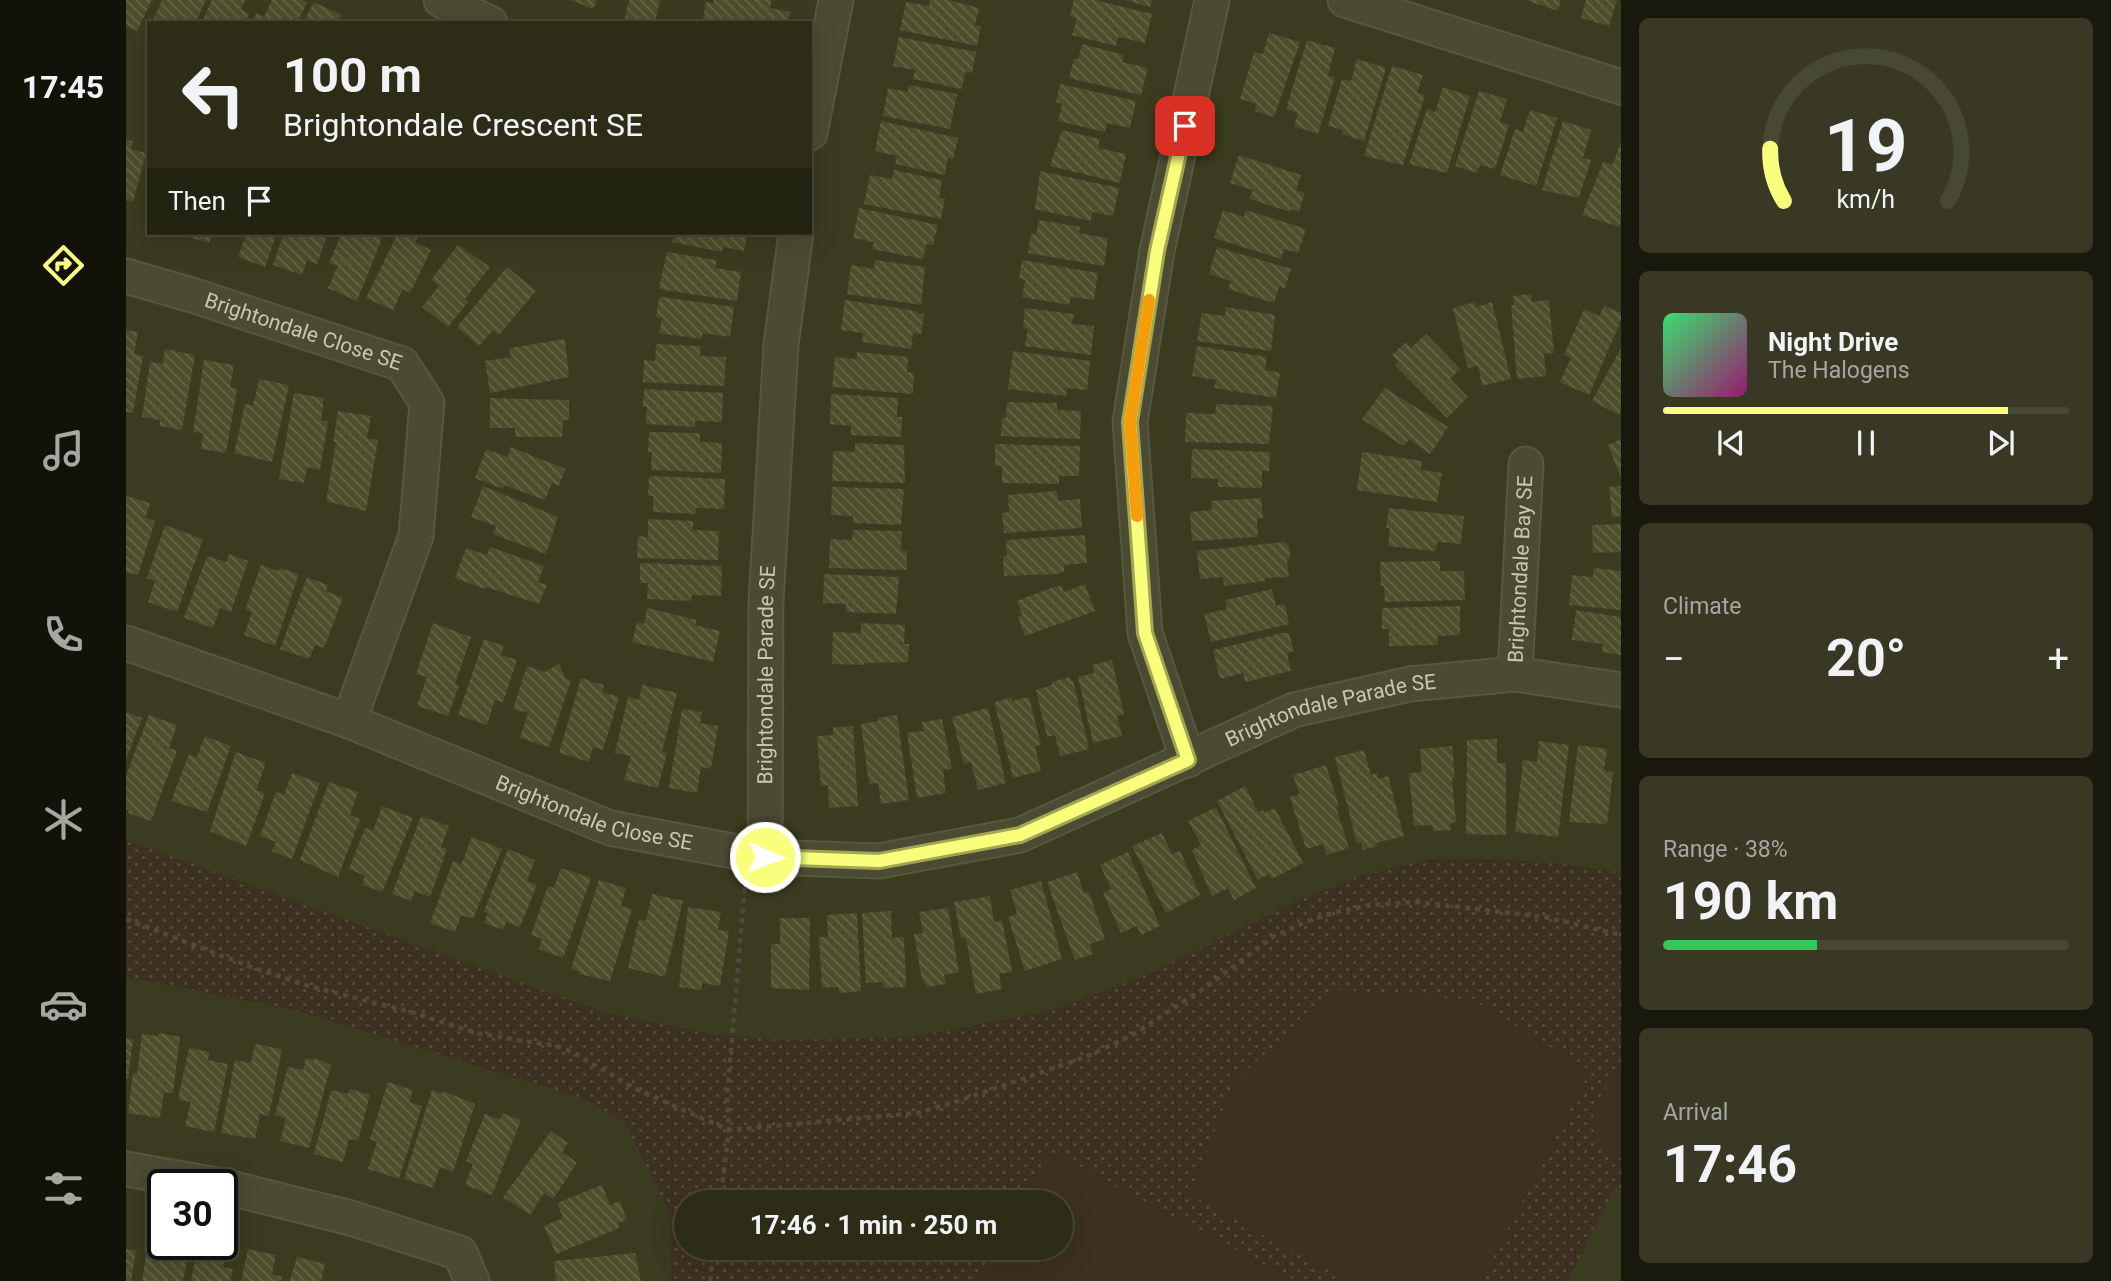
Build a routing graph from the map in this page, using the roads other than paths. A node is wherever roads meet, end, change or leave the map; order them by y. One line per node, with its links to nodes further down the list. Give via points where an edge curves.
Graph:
1 (441, 0): 5 (street)
2 (836, 0): 7 (street)
3 (1212, 0): 15 (street, via 1157,251 1130,422 1145,633)
4 (1345, 0): 6 (street)
5 (486, 21)
6 (1621, 86)
7 (812, 123)
8 (796, 235): 16 (street, Brightondale Parade SE, via 781,345 766,602)
9 (126, 276): 14 (street, Brightondale Close SE, via 402,364 427,403 416,536)
10 (1526, 464): 12 (street, Brightondale Bay SE)
11 (126, 643): 14 (street, Brightondale Close SE)
12 (1515, 674): 13 (street, Brightondale Parade SE); 15 (street, Brightondale Parade SE, via 1410,684 1294,710)
13 (1621, 690)
14 (349, 721): 16 (street, Brightondale Close SE, via 610,828)
15 (1188, 760): 16 (street, Brightondale Parade SE, via 1020,835 879,861)
16 (765, 857)
17 (126, 1169): 18 (street)
18 (147, 1173)
19 (238, 1190): 20 (street, via 351,1218 460,1253)
20 (472, 1281)

